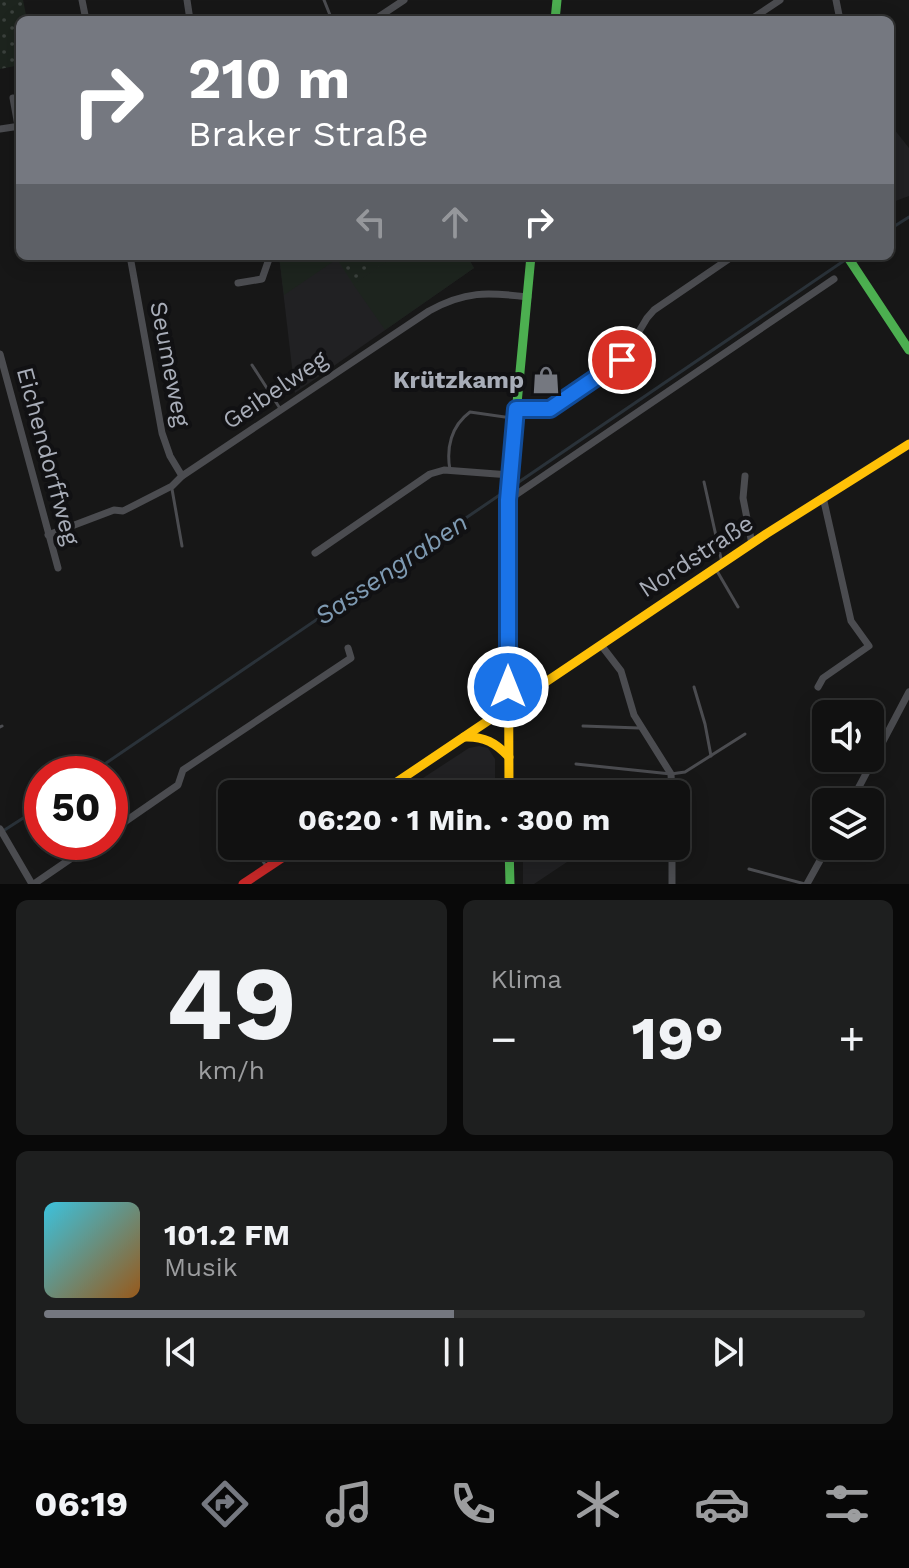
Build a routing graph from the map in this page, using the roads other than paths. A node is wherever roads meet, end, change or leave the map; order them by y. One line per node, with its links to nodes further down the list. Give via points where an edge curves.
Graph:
1 (404, 0): 3 (street)
2 (780, 0): 4 (street)
3 (380, 16)
4 (756, 16)
5 (13, 98): 6 (street)
6 (16, 112)
7 (131, 260): 22 (street, Seumeweg, via 162,433)
8 (269, 260): 13 (street, via 262,279)
9 (531, 260): 14 (street)
10 (727, 260): 19 (street, via 654,310 622,360 550,409)
11 (850, 260): 15 (street)
12 (834, 279): 27 (street)
13 (238, 283)
14 (528, 297): 18 (street, Geibelweg, via 493,293 449,300); 19 (street)
15 (909, 350)
16 (0, 354): 29 (street, Eichendorffweg)
17 (252, 365): 18 (lane)
18 (281, 410): 22 (street, Geibelweg)
19 (516, 413): 21 (lane, via 470,412 461,419 453,430); 24 (street)
20 (909, 444): 28 (street, Nordstraße)
21 (450, 470): 24 (street); 32 (street, via 430,474)
22 (182, 476): 26 (street, Geibelweg)
23 (745, 476): 30 (street, via 743,498)
24 (510, 479): 27 (street)
25 (704, 482): 33 (lane)
26 (172, 486): 29 (street, Geibelweg, via 123,511); 31 (lane)
27 (508, 497): 38 (street)
28 (823, 497): 30 (street, Nordstraße); 41 (street, via 851,621 869,646)
29 (48, 535): 34 (street, Eichendorffweg)
30 (752, 544): 33 (street, Nordstraße)
31 (182, 546)
32 (315, 553)
33 (718, 565): 35 (lane); 36 (street, Nordstraße)
34 (58, 568)
35 (738, 607)
36 (601, 645): 39 (street, Nordstraße); 45 (street, via 621,671)
37 (348, 648): 56 (street, via 351,658 183,770 178,785)
38 (508, 666): 39 (street, via 522,679); 43 (street)
39 (542, 685): 43 (street, Nordstraße)
40 (694, 687): 48 (lane)
41 (818, 687)
42 (909, 692): 55 (street)
43 (508, 707): 47 (street, Nordstraße); 49 (street)
44 (583, 726): 45 (lane)
45 (641, 728): 51 (street)
46 (745, 734): 48 (lane)
47 (464, 737): 49 (street, via 489,739); 52 (street, Nordstraße)
48 (711, 756): 51 (lane)
49 (509, 757): 53 (street)
50 (576, 764): 51 (lane)
51 (671, 774): 54 (street)
52 (400, 780)
53 (509, 780)
54 (671, 780)
55 (858, 788)
56 (128, 820)
57 (0, 829): 66 (street)
58 (68, 860): 66 (street)
59 (263, 860): 64 (lane)
60 (280, 860): 64 (street)
61 (509, 860): 68 (street)
62 (672, 860): 69 (street)
63 (820, 860): 70 (street)
64 (268, 868): 67 (street)
65 (749, 869): 70 (lane)
66 (33, 884)
67 (243, 884)
68 (510, 884)
69 (672, 884)
70 (806, 884)

